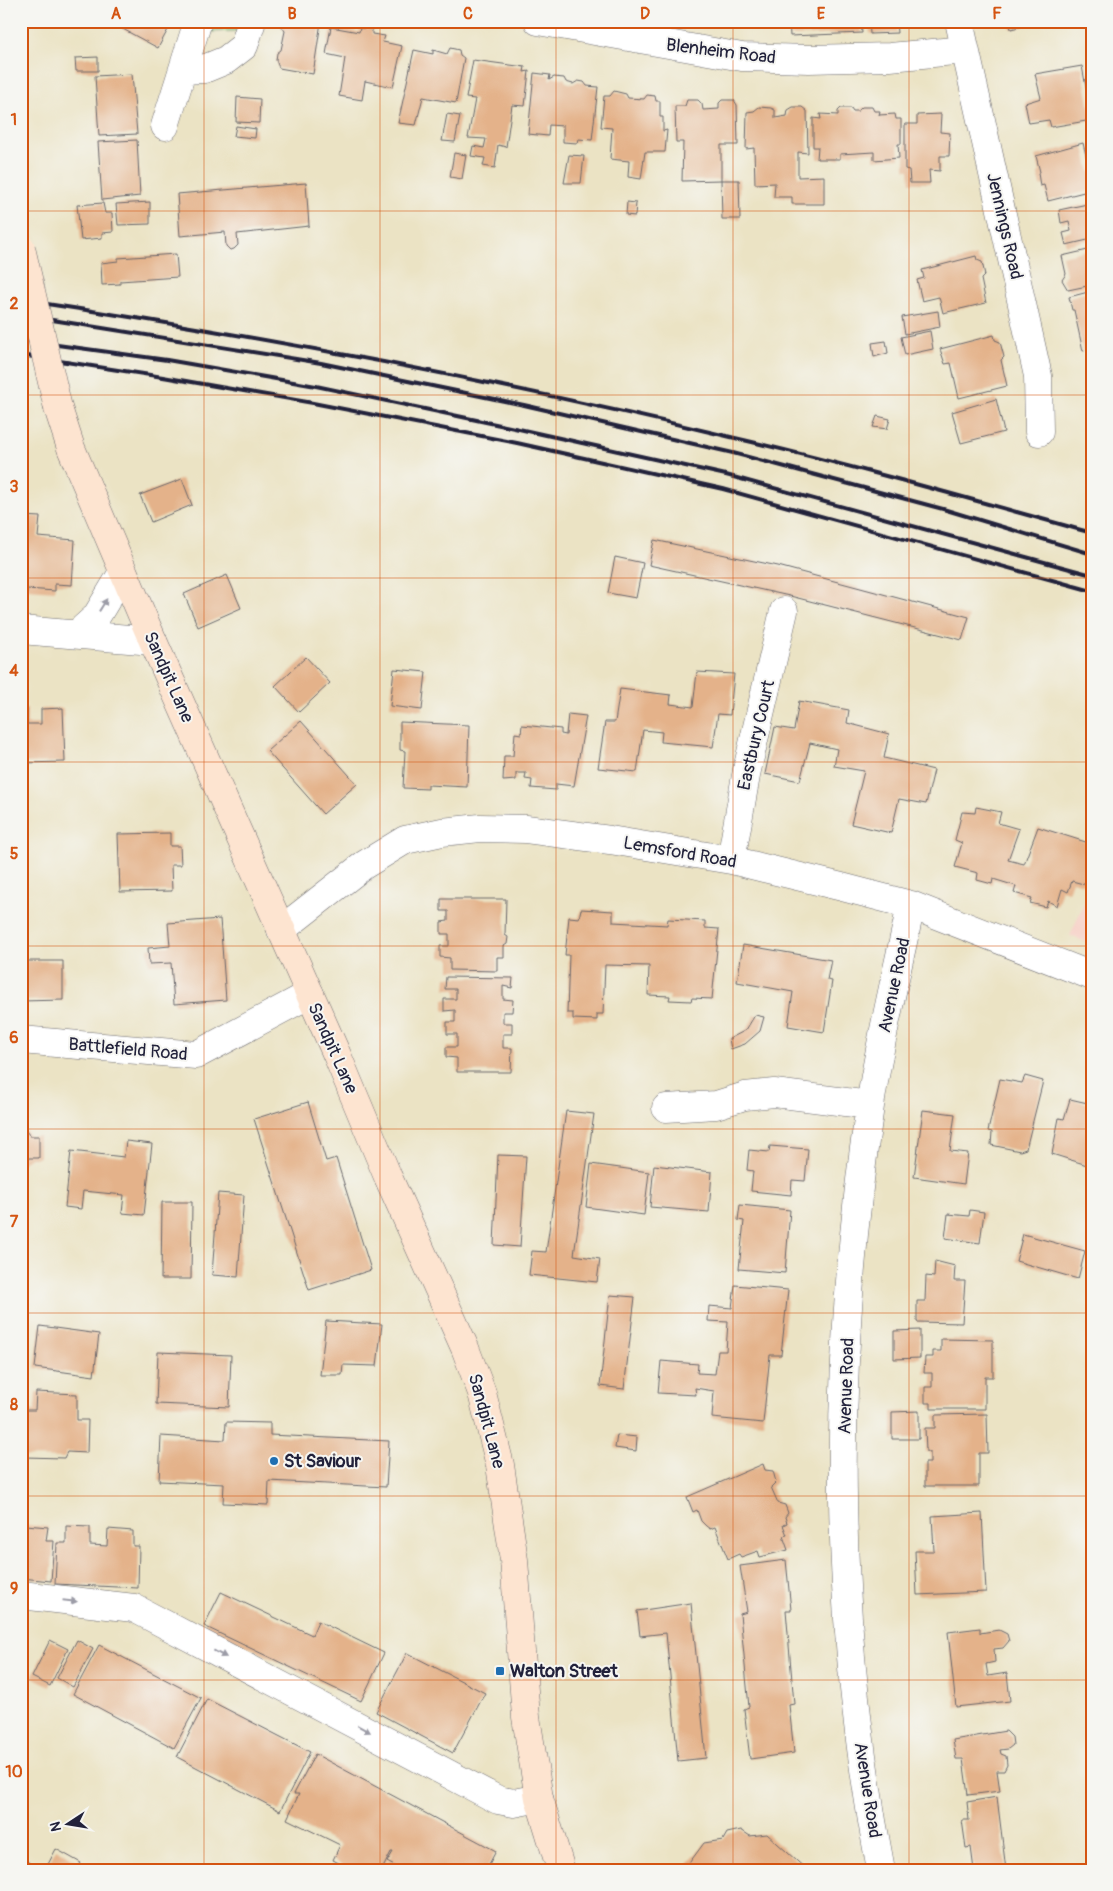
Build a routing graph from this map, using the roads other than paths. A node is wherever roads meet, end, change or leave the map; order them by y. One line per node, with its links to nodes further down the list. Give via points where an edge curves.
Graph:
1 (198, 21): 6 (street)
2 (252, 21): 6 (street, via 244,46 226,60 204,70)
3 (538, 21): 5 (street, Blenheim Road, via 742,57 890,57)
4 (959, 21): 5 (street, Jennings Road)
5 (965, 50): 9 (street, Jennings Road, via 1038,376)
6 (183, 70): 7 (street)
7 (165, 126)
8 (21, 248): 10 (street, Sandpit Lane, bridge, via 70,448)
9 (1039, 432)
10 (124, 572): 13 (street, one-way to 10, via 96,617); 14 (street, Sandpit Lane)
11 (784, 611): 15 (street, Eastbury Court, via 747,770)
12 (21, 630): 13 (street)
13 (77, 634): 14 (street)
14 (153, 641): 17 (street, Sandpit Lane)
15 (731, 860): 16 (street, Lemsford Road); 17 (street, Lemsford Road, via 526,829 480,828 442,832 405,840 388,850)
16 (911, 905): 18 (street, Lemsford Road); 21 (street, Avenue Road)
17 (281, 930): 19 (street, Sandpit Lane)
18 (1092, 976)
19 (310, 994): 20 (street, Battlefield Road, via 196,1055); 24 (street, Sandpit Lane, via 466,1348 482,1393 500,1465 514,1560 526,1717)
20 (21, 1040)
21 (870, 1105): 22 (street, via 774,1093 746,1096 716,1105); 26 (street, Avenue Road, via 854,1232 845,1383 844,1514 846,1609 853,1684)
22 (666, 1108)
23 (21, 1596): 24 (street, one-way to 24, via 134,1608 498,1800 514,1803)
24 (539, 1798): 25 (street, Sandpit Lane)
25 (561, 1870)
26 (881, 1870)

